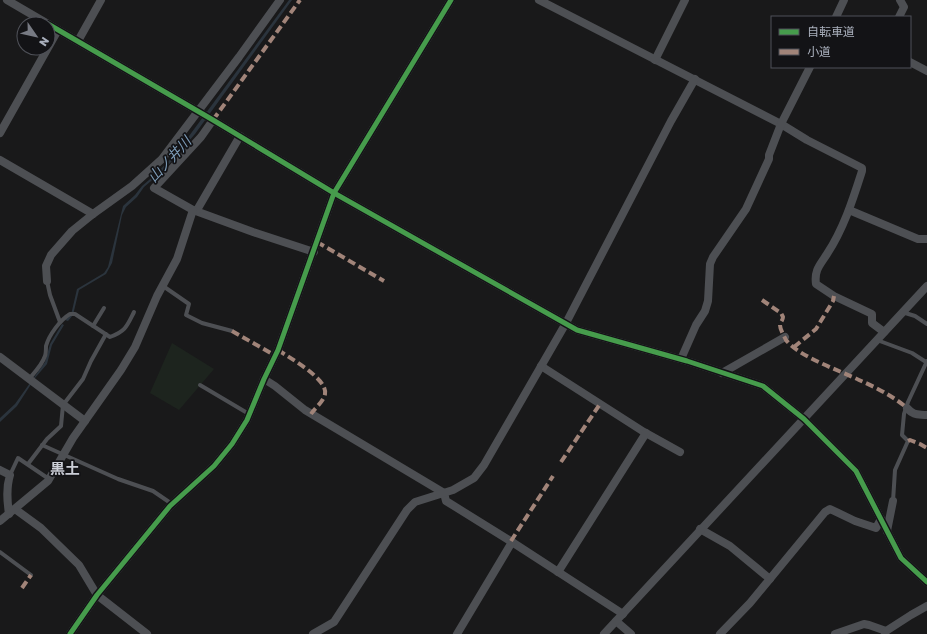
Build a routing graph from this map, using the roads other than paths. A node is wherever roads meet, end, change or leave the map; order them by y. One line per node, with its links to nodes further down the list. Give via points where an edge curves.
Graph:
1 (7, 0): 9 (street)
2 (101, 0): 13 (street)
3 (280, 0): 19 (street)
4 (451, 0): 25 (street)
5 (539, 0): 14 (street)
6 (685, 0): 14 (street)
7 (844, 0): 10 (street)
8 (900, 0): 11 (street, via 904,6)
9 (34, 16)
10 (836, 16)
11 (899, 16)
12 (58, 30): 13 (street); 22 (street)
13 (78, 41): 19 (street)
14 (655, 60): 18 (street)
15 (911, 63): 17 (street)
16 (809, 68): 21 (street)
17 (927, 71)
18 (695, 80): 21 (street); 38 (street, via 671,121)
19 (198, 112): 20 (street); 28 (street, via 162,159 132,186)
20 (213, 120): 23 (street); 26 (street, via 201,137 154,188)
21 (781, 124): 27 (street, via 862,168); 47 (street, via 769,159 746,209 710,264 705,311)
22 (0, 133)
23 (240, 136): 25 (street); 26 (street)
24 (0, 161): 28 (street)
25 (334, 193): 30 (street); 38 (street)
26 (195, 210): 30 (street); 32 (street, via 177,259)
27 (849, 210): 29 (street, via 918,238); 42 (street, via 841,230 818,266 816,284 834,296 872,314 872,323)
28 (93, 214): 31 (street, via 72,231 51,255 46,266)
29 (927, 239)
30 (314, 252): 51 (street, via 278,350)
31 (47, 281): 37 (lane)
32 (163, 286): 41 (lane, via 189,304 186,315 202,323); 59 (street, via 136,347)
33 (927, 286): 36 (street)
34 (104, 308): 40 (lane)
35 (134, 312): 43 (lane, via 126,328 120,333 110,337)
36 (902, 312): 39 (lane, via 915,316); 42 (street)
37 (60, 322): 40 (lane, via 70,314 75,314); 52 (lane, via 47,345 40,366)
38 (566, 324): 47 (street, via 577,330); 49 (street)
39 (927, 324)
40 (93, 326): 43 (lane)
41 (232, 331)
42 (884, 332): 45 (street)
43 (106, 334): 54 (lane, via 83,379)
44 (785, 337): 50 (street)
45 (876, 340): 48 (lane, via 912,353); 58 (street)
46 (0, 357): 52 (street)
47 (681, 359): 50 (street)
48 (926, 362): 55 (lane)
49 (541, 366): 60 (street); 68 (street, via 484,466 474,478)
50 (722, 372): 58 (street, via 763,386)
51 (264, 379): 56 (street); 68 (street, via 305,410)
52 (29, 380): 54 (street)
53 (200, 385): 56 (lane)
54 (63, 405): 59 (street); 61 (lane, via 61,426)
55 (907, 408): 57 (street, via 915,415); 69 (lane, via 902,435 908,441 895,470)
56 (249, 414): 70 (street, via 232,444 214,466)
57 (927, 415)
58 (804, 419): 72 (street, via 856,471); 74 (street)
59 (85, 421): 63 (street)
60 (646, 433): 62 (street); 78 (street)
61 (42, 445): 63 (lane); 64 (lane)
62 (680, 452)
63 (64, 454): 67 (street); 70 (lane, via 118,479 153,491)
64 (28, 464): 66 (lane, via 18,458); 67 (lane)
65 (0, 470): 66 (street)
66 (10, 475): 71 (street, via 7,501)
67 (49, 480): 71 (street)
68 (444, 493): 76 (street, via 446,501); 89 (street, via 415,502 407,510 334,622)
69 (893, 501): 75 (street)
70 (172, 504): 82 (street)
71 (12, 512): 73 (street); 82 (street, via 41,528 79,566)
72 (882, 518): 75 (street); 80 (street, via 876,528 830,509)
73 (0, 521)
74 (700, 529): 80 (street, via 730,546); 84 (street)
75 (887, 531): 81 (street, via 901,558)
76 (512, 542): 78 (street); 90 (street)
77 (0, 552): 79 (lane)
78 (558, 572): 84 (street)
79 (31, 575)
80 (770, 578): 93 (street)
81 (927, 582)
82 (98, 595): 87 (street); 88 (street)
83 (927, 606): 86 (street)
84 (623, 614): 85 (street)
85 (616, 622): 91 (street); 92 (street)
86 (886, 632): 94 (street, via 864,624)
87 (70, 634)
88 (147, 634)
89 (312, 634)
90 (457, 634)
91 (604, 634)
92 (631, 634)
93 (720, 634)
94 (835, 634)

